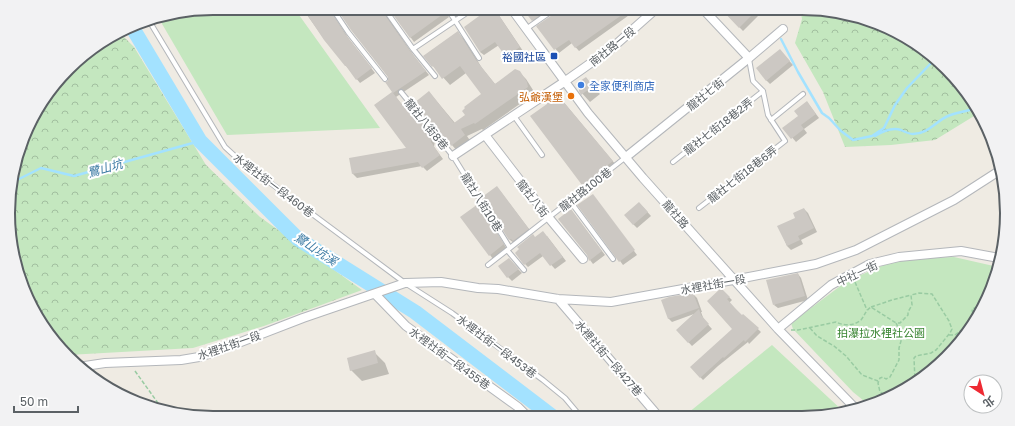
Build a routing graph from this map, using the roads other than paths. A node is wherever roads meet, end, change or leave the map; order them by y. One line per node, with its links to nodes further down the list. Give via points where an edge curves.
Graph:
1 (337, 15): 17 (lane)
2 (389, 15): 13 (lane)
3 (452, 15): 9 (lane)
4 (464, 15): 9 (lane)
5 (516, 15): 11 (street, 龍社路)
6 (546, 15): 11 (lane)
7 (649, 15): 18 (street, 南社路一段, via 612,48)
8 (709, 15): 15 (street)
9 (456, 21): 13 (lane); 14 (lane)
10 (152, 25): 40 (lane, 水裡社街一段460巷, via 225,147)
11 (526, 29): 18 (street, 龍社路)
12 (783, 29): 15 (street, 龍社七街)
13 (413, 49): 16 (lane)
14 (479, 58)
15 (749, 58): 19 (lane, via 753,81); 27 (street, 龍社七街)
16 (435, 76)
17 (385, 79)
18 (564, 82): 22 (street); 27 (street, 龍社路)
19 (763, 91): 23 (lane); 28 (lane, 龍社七街18巷2弄)
20 (401, 92): 26 (lane, 龍社八街8巷)
21 (802, 94): 23 (lane)
22 (514, 116): 24 (street); 25 (lane)
23 (771, 120): 31 (lane, 龍社七街18巷6弄, via 785,141)
24 (485, 135): 26 (street); 32 (street, 龍社八街)
25 (542, 155)
26 (453, 156): 33 (lane, 龍社八街10巷)
27 (626, 157): 30 (lane, 龍社路100巷); 39 (street, 龍社路)
28 (673, 162)
29 (996, 173): 39 (street, 水裡社街一段, via 954,200 856,250 816,264)
30 (570, 201): 32 (lane, 龍社路100巷); 36 (lane)
31 (699, 208)
32 (549, 218): 33 (lane, 龍社路100巷); 35 (street, 龍社八街)
33 (509, 249): 37 (lane, 龍社路100巷); 38 (lane, 龍社八街10巷)
34 (995, 257): 43 (street, 中社一街, via 961,251 899,257 870,264 831,285)
35 (583, 259)
36 (613, 259)
37 (488, 265)
38 (524, 270)
39 (734, 280): 42 (street, 水裡社街一段, via 611,302); 43 (street, 龍社路)
40 (405, 283): 41 (street, 水裡社街一段); 42 (street, 水裡社街一段, via 441,282); 47 (lane, 水裡社街一段453巷, via 452,313 543,380)
41 (375, 294): 44 (street, 水裡社街一段, via 199,357); 46 (street, 水裡社街一段455巷, via 406,326)
42 (558, 299): 48 (street, 水裡社街一段427巷)
43 (778, 329): 45 (street, 龍社路)
44 (87, 366)
45 (851, 404)
46 (521, 411)
47 (576, 411)
48 (654, 411)

